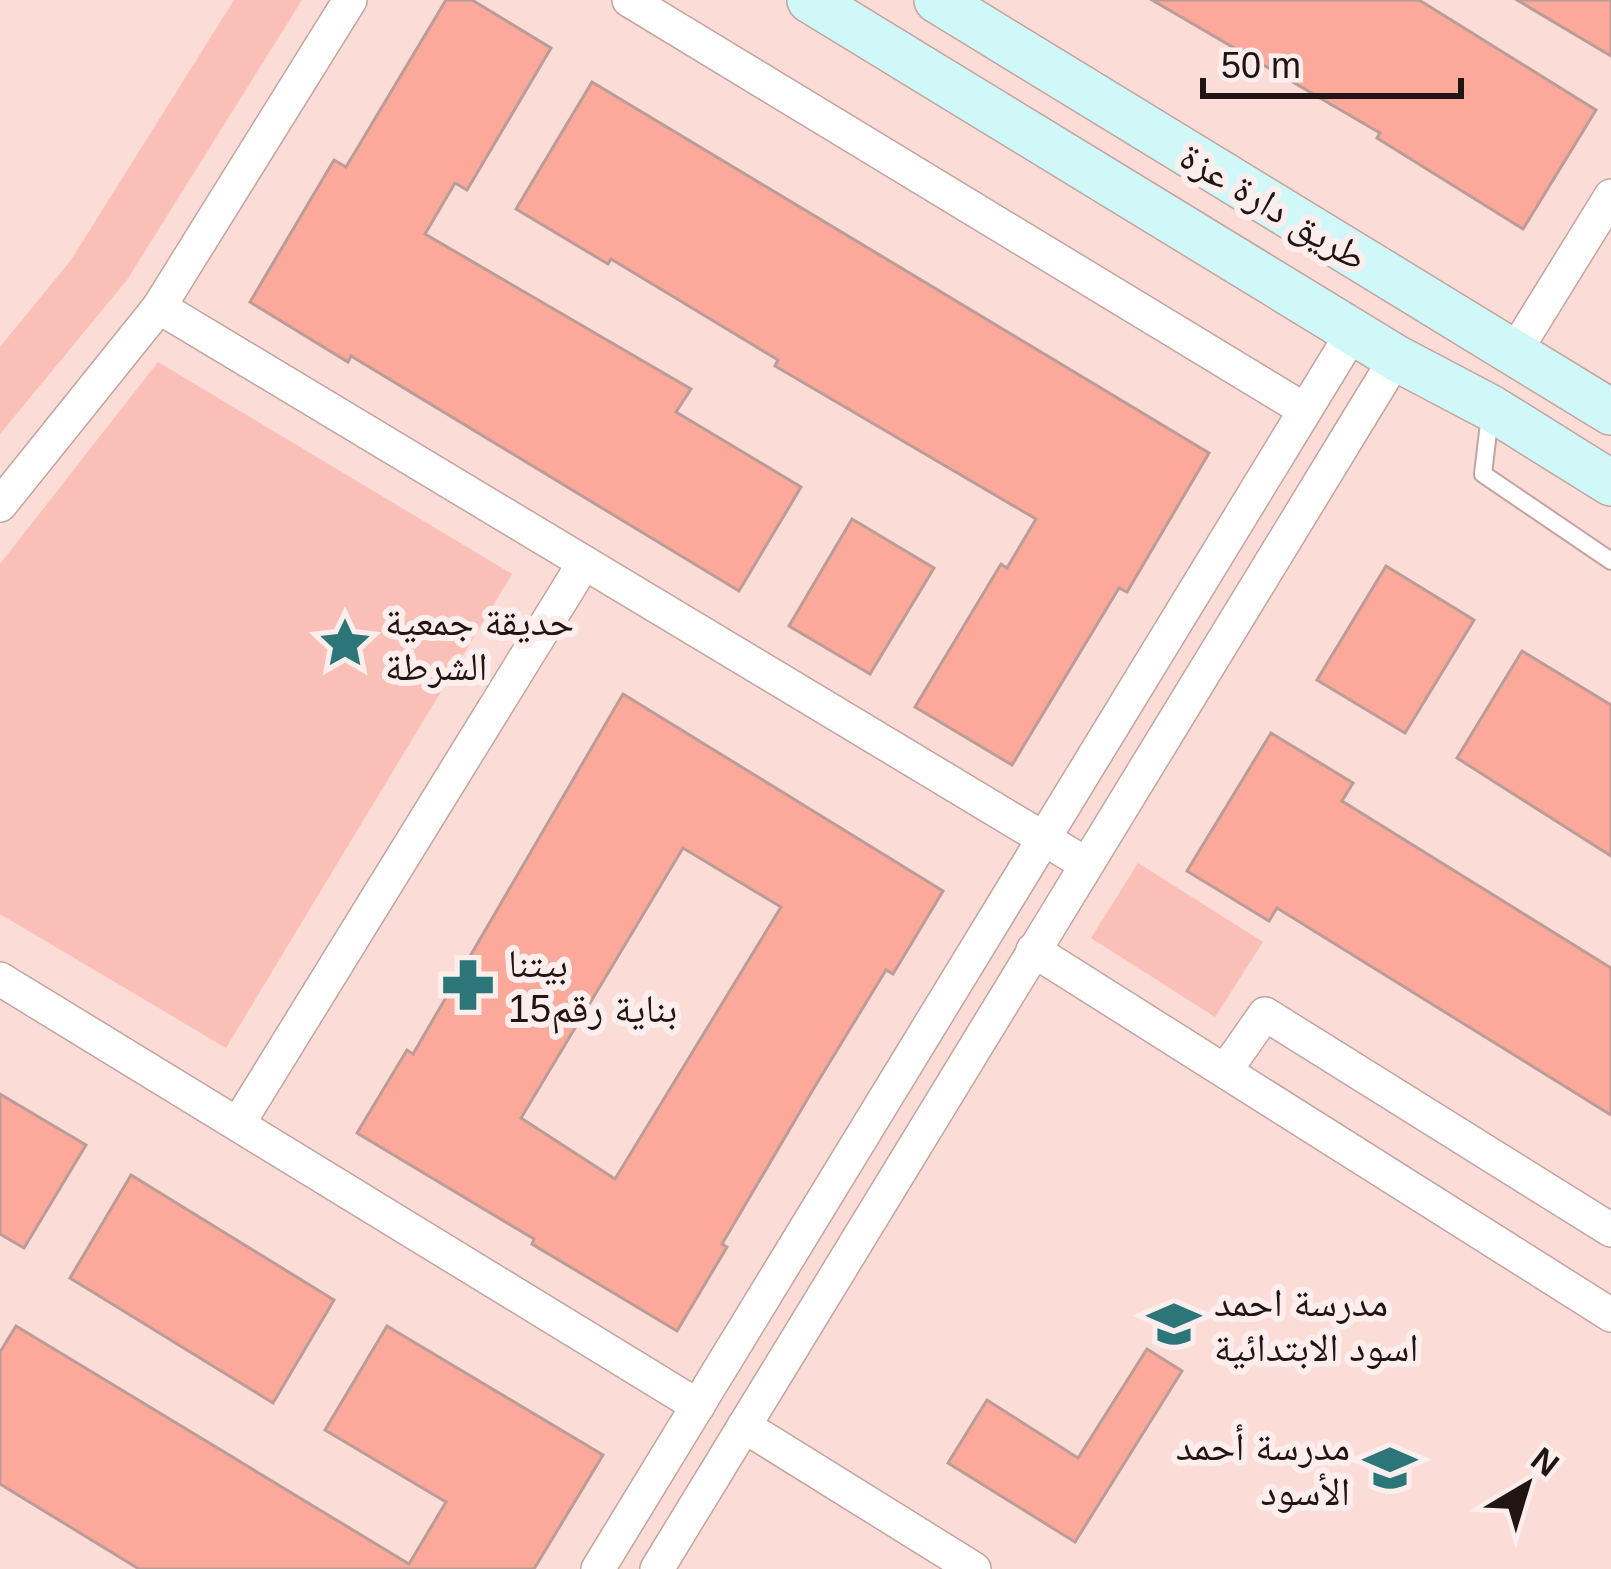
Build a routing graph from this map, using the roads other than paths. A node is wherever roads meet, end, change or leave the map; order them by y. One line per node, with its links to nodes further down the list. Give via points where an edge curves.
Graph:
1 (350, 0): 6 (street)
2 (629, 0): 11 (street)
3 (810, 0): 7 (main road)
4 (937, 0): 8 (main road, طريق دارة عزة)
5 (1611, 196): 8 (street)
6 (159, 307): 14 (street); 16 (street)
7 (1353, 332): 9 (main road); 11 (street)
8 (1514, 353): 12 (main road, طريق دارة عزة)
9 (1396, 358): 10 (main road); 18 (street)
10 (1491, 408): 13 (main road); 15 (lane, via 1483,474)
11 (1305, 410): 17 (street)
12 (1611, 412)
13 (1611, 483)
14 (0, 505)
15 (1611, 561)
16 (584, 562): 17 (street); 22 (street)
17 (1043, 838): 18 (street); 25 (street)
18 (1086, 864): 19 (street)
19 (1033, 950): 21 (street); 26 (street)
20 (0, 979): 22 (street)
21 (1225, 1071): 23 (street, via 1265,1014); 24 (street)
22 (238, 1124): 25 (street)
23 (1611, 1230)
24 (1611, 1315)
25 (698, 1406): 27 (street)
26 (744, 1426): 28 (street); 29 (street)
27 (598, 1569)
28 (657, 1569)
29 (974, 1569)

